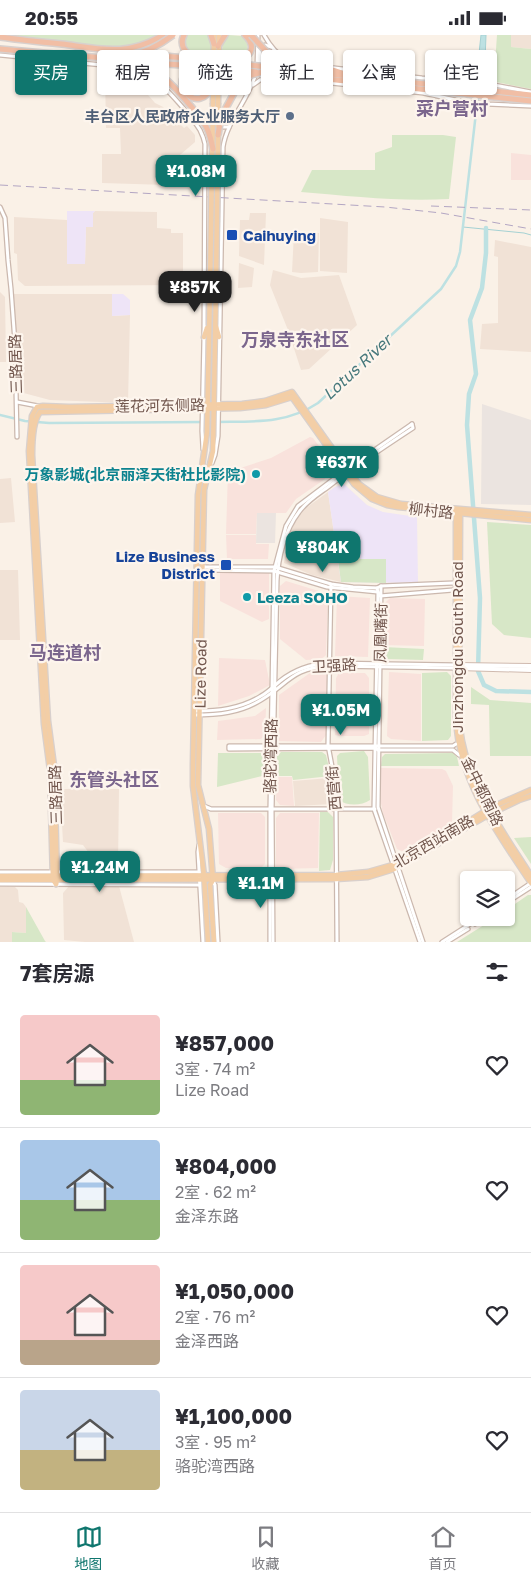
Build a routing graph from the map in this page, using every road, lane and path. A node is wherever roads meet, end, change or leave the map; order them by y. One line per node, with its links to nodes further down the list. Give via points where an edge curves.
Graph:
1 (163, 35): 17 (highway, via 151,43)
2 (173, 35): 18 (highway, bridge)
3 (184, 35): 19 (highway)
4 (210, 35): 13 (highway)
5 (214, 35): 13 (main road)
6 (218, 35): 13 (main road)
7 (225, 35): 13 (highway)
8 (245, 35): 21 (highway)
9 (251, 35): 22 (highway, bridge)
10 (258, 35): 34 (street)
11 (264, 35): 14 (street)
12 (0, 37): 16 (highway)
13 (216, 45): 20 (main road); 41 (main road)
14 (271, 47): 23 (street); 30 (street, via 261,47)
15 (0, 49): 24 (highway)
16 (105, 50)
17 (121, 50)
18 (149, 50)
19 (184, 50)
20 (216, 50)
21 (250, 50)
22 (265, 50)
23 (274, 50)
24 (15, 51)
25 (0, 55): 26 (street)
26 (15, 57)
27 (87, 64): 44 (street, via 133,68 149,75 162,85)
28 (333, 68): 36 (street, via 491,83)
29 (261, 72): 45 (highway, bridge, via 240,82 221,117)
30 (261, 76)
31 (261, 80): 34 (street)
32 (169, 82): 46 (highway, bridge, via 207,126)
33 (333, 83): 42 (street, via 423,93 487,105)
34 (252, 86): 43 (street, Lize Road)
35 (497, 94): 36 (highway); 40 (highway)
36 (531, 94)
37 (188, 95): 38 (highway, via 199,98)
38 (207, 95)
39 (215, 95): 41 (main road)
40 (531, 101)
41 (215, 103): 45 (main road, Lize Road, bridge); 46 (main road, Lize Road, bridge)
42 (531, 106)
43 (229, 127): 44 (street); 49 (street, Lize Road, via 223,147)
44 (199, 128): 48 (street, Lize Road, via 205,145)
45 (218, 135): 51 (main road, Lize Road, bridge)
46 (213, 149): 50 (main road, Lize Road, bridge)
47 (0, 207): 55 (street, 三路居路, via 5,218)
48 (205, 255): 49 (street); 52 (street, Lize Road)
49 (222, 255): 53 (street, Lize Road)
50 (209, 319): 52 (main road); 57 (main road, Lize Road)
51 (215, 323): 53 (main road); 58 (main road, Lize Road)
52 (204, 337): 57 (street, Lize Road)
53 (220, 337): 58 (street, Lize Road)
54 (292, 394): 58 (main road, 莲花河东侧路); 62 (main road, 柳村路)
55 (17, 402): 56 (street); 61 (street, 三路居路)
56 (39, 406): 57 (main road, 莲花河东侧路); 59 (street); 60 (main road, via 34,410)
57 (205, 408): 58 (main road, 莲花河东侧路); 59 (main road, 莲花河东侧路); 67 (main road, Lize Road, via 198,495)
58 (216, 408): 67 (main road, Lize Road, via 216,431 204,490)
59 (42, 412): 60 (main road)
60 (35, 416): 103 (main road, 三路居路, via 29,451)
61 (17, 437)
62 (346, 471): 62 (street, via 413,427 412,424); 63 (main road, 柳村路, via 382,499); 68 (street, 骆驼湾西路, via 302,502 292,515 283,533)
63 (458, 511): 64 (main road, 柳村路); 76 (main road, Jinzhongdu South Road)
64 (480, 513): 65 (main road); 66 (main road, 柳村路)
65 (531, 515)
66 (531, 519)
67 (199, 569): 68 (street); 79 (main road, Lize Road)
68 (276, 569): 70 (street); 78 (street, 骆驼湾西路)
69 (453, 583): 71 (street)
70 (331, 586): 73 (street); 74 (street, 西营街)
71 (382, 587): 73 (street); 73 (street, 凤凰嘴街)
72 (453, 590): 73 (street)
73 (378, 592): 75 (street, 凤凰嘴街)
74 (329, 664): 75 (street, 卫强路); 78 (street, 卫强路, via 299,673); 83 (street, 西营街)
75 (378, 665): 76 (street, 卫强路); 84 (street, 凤凰嘴街)
76 (458, 667): 77 (main road); 93 (main road, Jinzhongdu South Road, via 458,743 466,771)
77 (531, 668)
78 (273, 689): 79 (street, 卫强路, via 258,702 235,711 217,715); 82 (street, 骆驼湾西路)
79 (197, 713): 88 (main road, Lize Road, via 198,785); 95 (main road, Lize Road, via 193,786)
80 (454, 745): 84 (street)
81 (229, 747): 82 (street)
82 (272, 747): 83 (street); 91 (street, 骆驼湾西路)
83 (328, 747): 84 (street); 92 (street, 西营街)
84 (376, 747): 85 (street, via 453,751); 89 (street, 凤凰嘴街)
85 (458, 755)
86 (531, 790): 93 (main road, 北京西站南路)
87 (531, 796): 93 (main road, 北京西站南路)
88 (202, 805): 90 (street); 94 (main road, Lize Road)
89 (376, 808): 92 (street); 98 (street, 凤凰嘴街)
90 (211, 809): 91 (street); 94 (street)
91 (271, 809): 92 (street); 104 (street, 骆驼湾西路)
92 (336, 809): 100 (street, 西营街)
93 (488, 812): 98 (main road, 北京西站南路); 102 (main road, 金中都南路); 108 (main road, 金中都南路, via 502,840)
94 (207, 818): 96 (main road, Lize Road)
95 (199, 843): 97 (main road, Lize Road); 105 (street, Lize Road)
96 (212, 856): 97 (main road, via 207,860); 106 (main road, Lize Road)
97 (201, 858): 105 (main road, Lize Road)
98 (395, 867): 100 (main road, 北京西站南路); 122 (street, 凤凰嘴街)
99 (0, 872): 103 (street)
100 (336, 875): 104 (main road, 北京西站南路); 121 (street, 西营街)
101 (0, 876): 103 (main road)
102 (531, 876)
103 (55, 877): 105 (main road); 105 (street); 107 (main road)
104 (271, 877): 106 (main road, 北京西站南路); 120 (street, 骆驼湾西路)
105 (201, 878): 106 (main road, 北京西站南路); 116 (street, Lize Road); 117 (main road, Lize Road)
106 (213, 878): 112 (street, Lize Road); 113 (main road, Lize Road, via 210,885)
107 (0, 882)
108 (531, 883): 110 (street)
109 (531, 887): 111 (street)
110 (515, 895)
111 (515, 897)
112 (216, 914): 113 (main road); 119 (street, Lize Road)
113 (213, 922): 118 (main road, Lize Road)
114 (467, 926): 123 (street)
115 (471, 926): 124 (street)
116 (203, 942)
117 (208, 942)
118 (214, 942)
119 (218, 942)
120 (271, 942)
121 (337, 942)
122 (422, 942)
123 (442, 942)
124 (447, 942)

